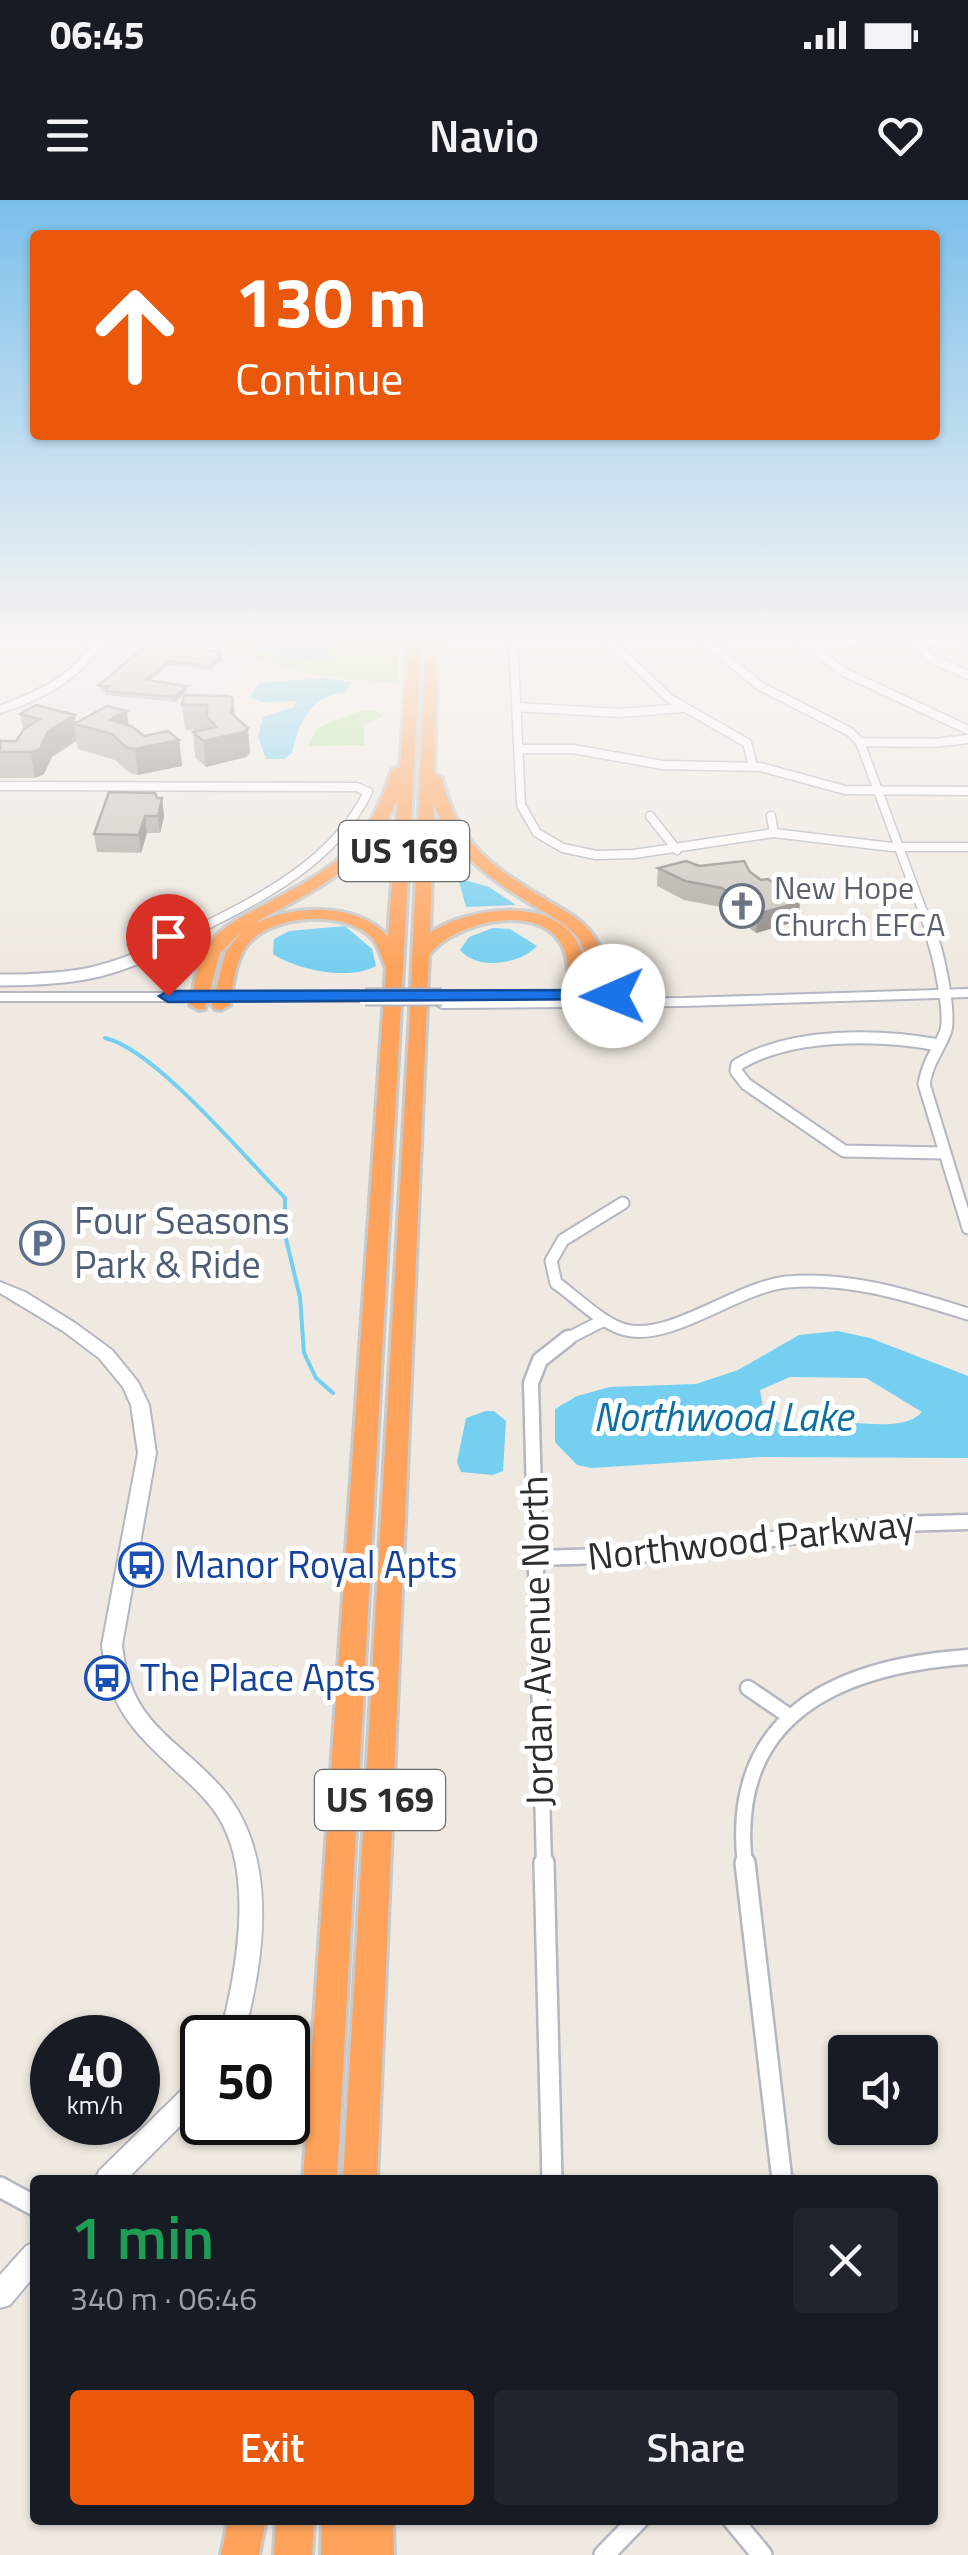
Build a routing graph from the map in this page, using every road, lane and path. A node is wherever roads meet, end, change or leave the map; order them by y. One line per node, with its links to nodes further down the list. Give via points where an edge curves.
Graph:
1 (404, 748): 27 (highway, via 378,829 336,869 232,929 209,956)
2 (407, 748): 19 (highway, US 169)
3 (428, 748): 18 (highway, US 169)
4 (429, 748): 26 (highway, via 450,830 484,867 589,942)
5 (748, 748): 8 (street)
6 (862, 748): 10 (street)
7 (518, 749): 8 (street, via 573,750 663,765); 17 (street, via 521,805 544,838 606,855)
8 (754, 766): 10 (street, via 836,788)
9 (0, 786): 20 (street, via 366,788 367,796 358,818 320,858 142,958 69,980)
10 (878, 790): 11 (street); 15 (street)
11 (968, 791)
12 (650, 816): 17 (street)
13 (771, 816): 14 (street)
14 (774, 833): 15 (street); 17 (street)
15 (903, 847): 16 (street); 22 (street, via 939,957)
16 (966, 847)
17 (677, 850)
18 (420, 956): 25 (highway, via 434,937 468,920 530,920 569,941); 48 (highway, US 169)
19 (394, 968): 28 (highway, via 382,940 369,929 342,917 295,917 246,936); 43 (highway, US 169)
20 (0, 980)
21 (968, 983): 22 (main road)
22 (942, 988): 23 (main road); 26 (main road); 30 (street, via 950,1015)
23 (968, 992)
24 (0, 997): 27 (main road)
25 (577, 1000): 26 (main road); 28 (main road, bridge)
26 (597, 1000)
27 (200, 1001): 28 (main road); 29 (main road)
28 (222, 1001)
29 (0, 1006)
30 (940, 1046): 31 (street, via 928,1061 924,1084); 31 (street, via 899,1038 842,1041 758,1053 737,1064 746,1084 829,1144 859,1152)
31 (944, 1153): 33 (street)
32 (624, 1203): 36 (street, via 563,1240 551,1260 556,1283)
33 (968, 1228)
34 (3, 1286): 42 (main road, via 118,1364 146,1422 111,1667 128,1708 214,1796 245,1848 251,1898)
35 (968, 1314): 36 (street, via 845,1283 794,1281 746,1289 646,1333)
36 (604, 1320): 38 (street, Jordan Avenue North, via 554,1346 532,1372)
37 (968, 1522): 38 (street, Northwood Parkway, via 896,1524 640,1556)
38 (534, 1558): 49 (street, Jordan Avenue North)
39 (968, 1656): 41 (street, via 880,1666 819,1692)
40 (748, 1688): 41 (street)
41 (789, 1716): 50 (street, via 758,1759 742,1838)
42 (236, 2015)
43 (330, 2050): 46 (highway); 47 (highway, US 169)
44 (180, 2109): 45 (main road)
45 (113, 2175)
46 (307, 2175)
47 (320, 2175)
48 (363, 2175)
49 (552, 2175)
50 (781, 2175)
51 (0, 2186): 52 (street)
52 (30, 2203)
53 (30, 2261): 54 (main road)
54 (0, 2295)
55 (247, 2525): 61 (highway)
56 (295, 2525): 62 (highway)
57 (341, 2525): 63 (highway)
58 (374, 2525): 64 (highway)
59 (633, 2525): 65 (street)
60 (737, 2525): 66 (street)
61 (240, 2555)
62 (293, 2555)
63 (340, 2555)
64 (375, 2555)
65 (604, 2555)
66 (762, 2555)

